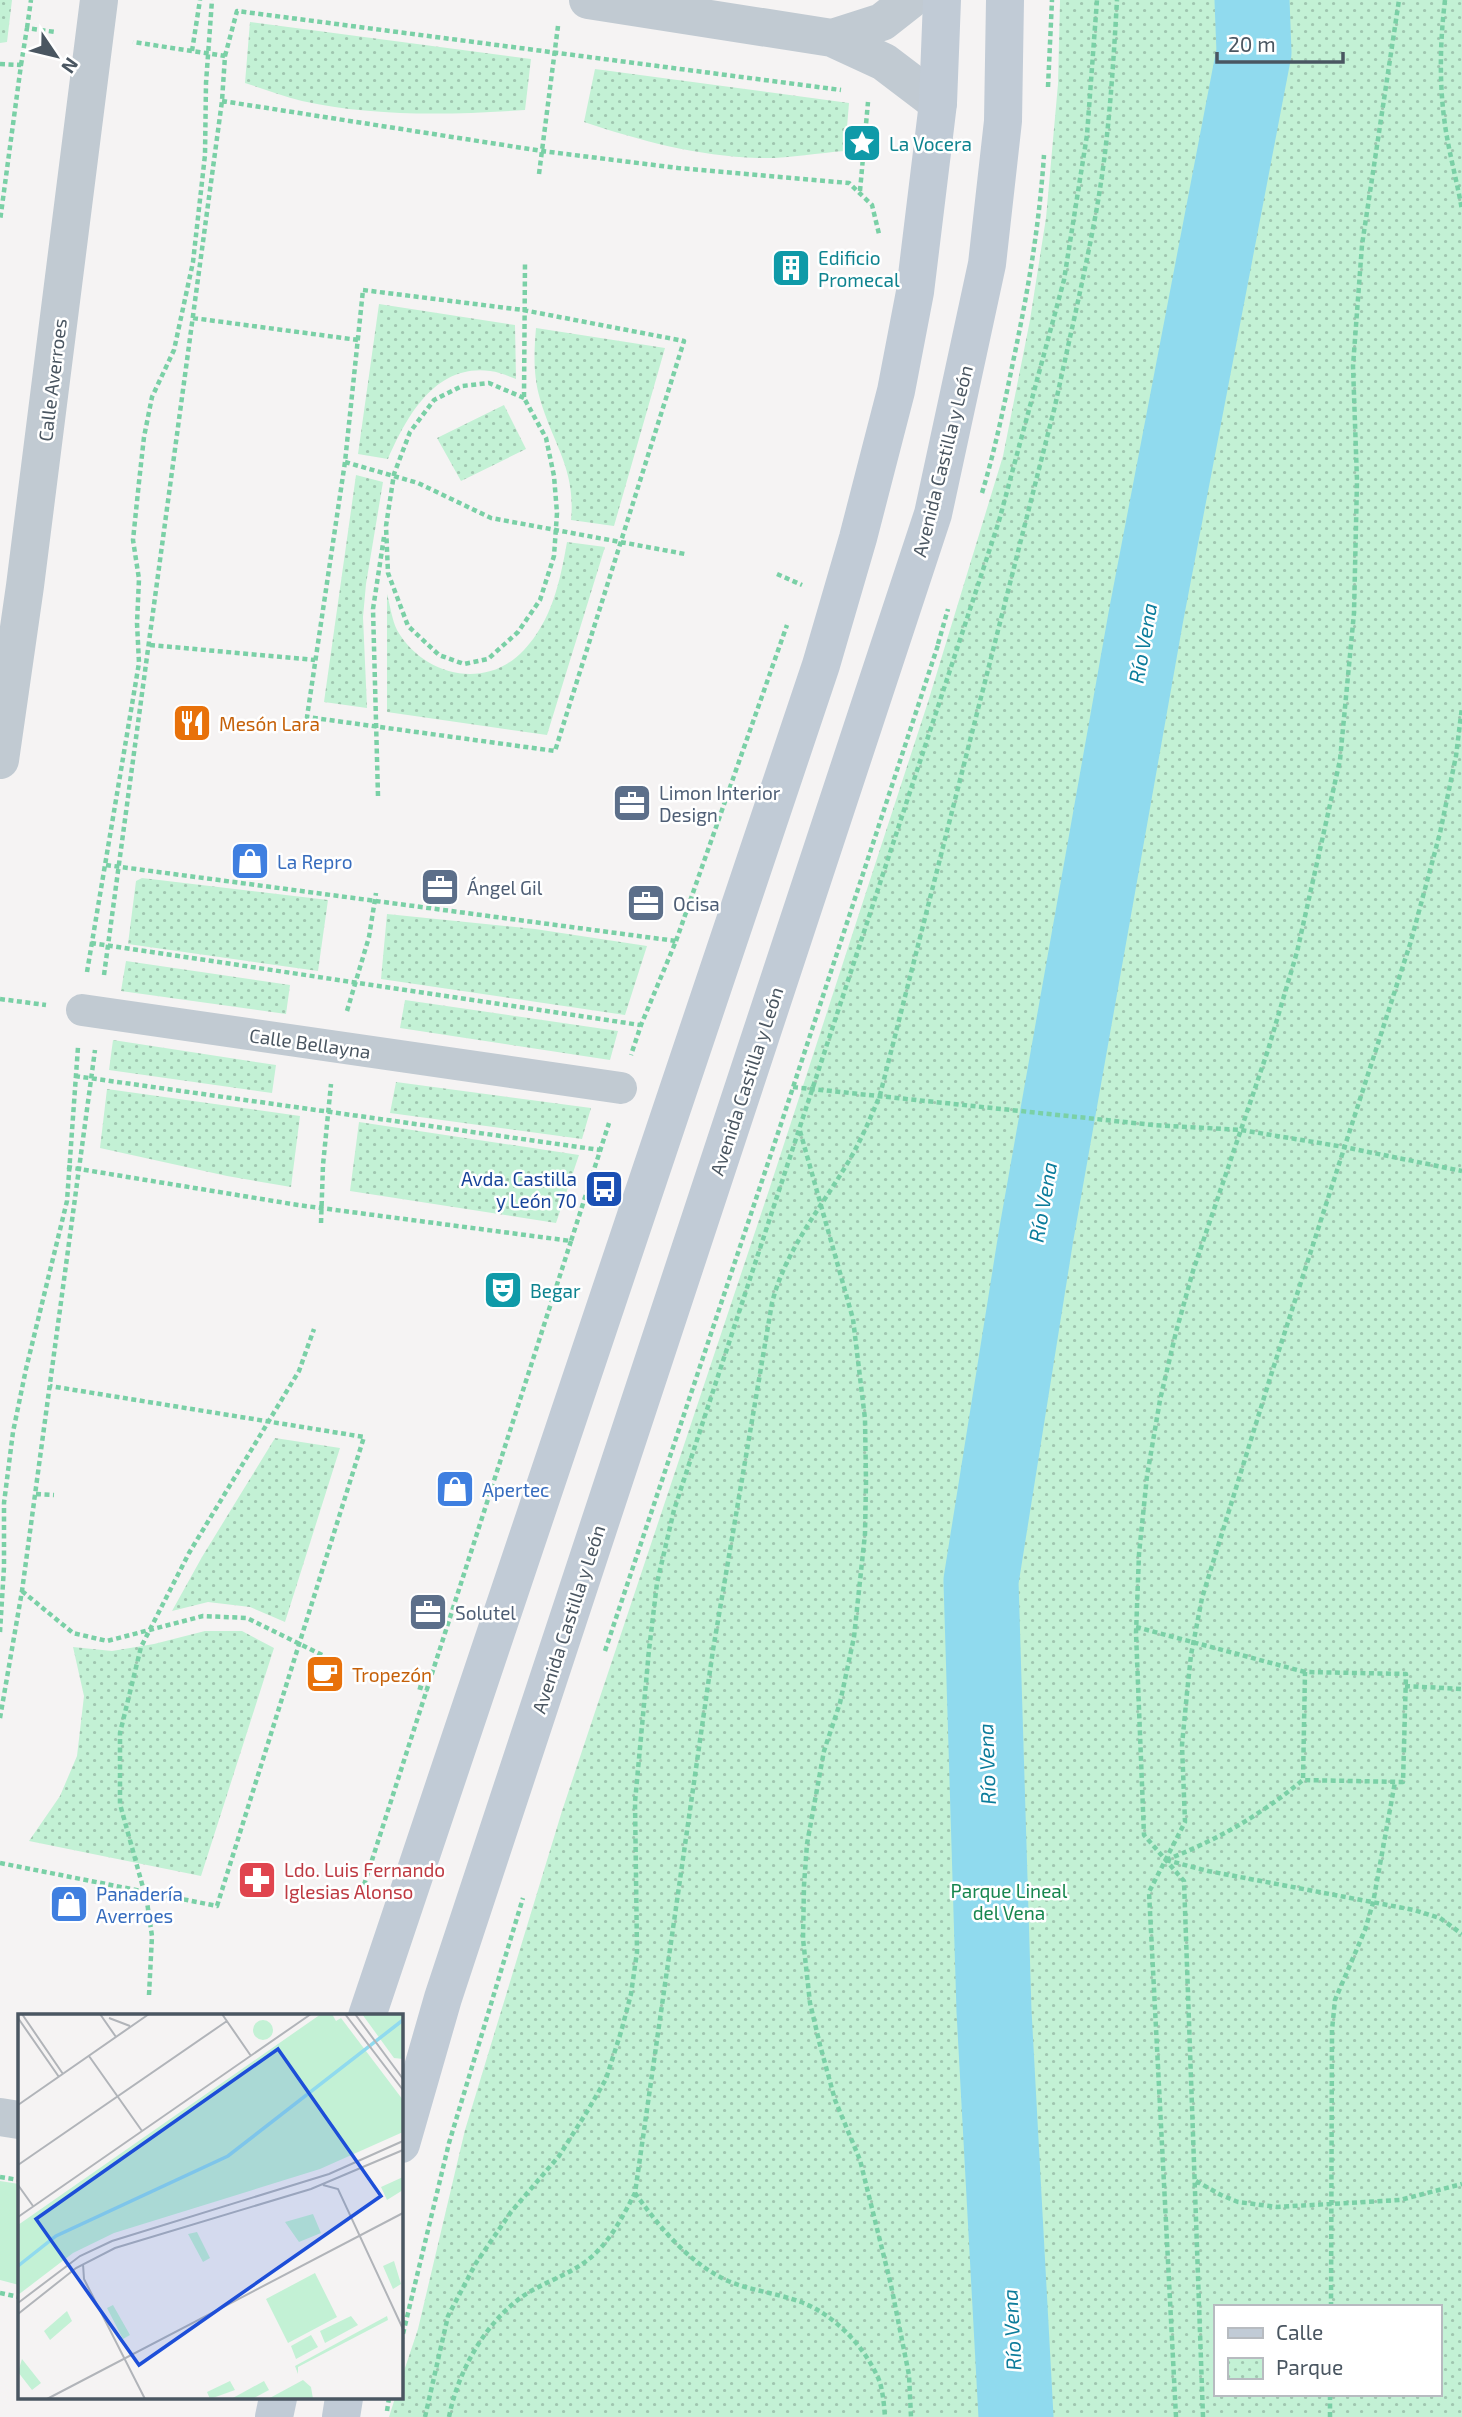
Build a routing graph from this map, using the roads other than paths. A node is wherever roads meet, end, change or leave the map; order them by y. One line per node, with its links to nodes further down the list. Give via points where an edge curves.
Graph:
1 (910, 0): 6 (street, via 882,22)
2 (942, 0): 7 (main road)
3 (1005, 0): 14 (main road, Avenida Castilla y León, via 1003,121 987,264 933,514 443,1998)
4 (574, 7): 6 (street)
5 (96, 18): 8 (street, Calle Averroes)
6 (832, 38): 7 (street, via 884,62)
7 (938, 103): 11 (main road, via 915,292 896,391 828,640)
8 (0, 760)
9 (91, 1011): 10 (street, Calle Bellayna)
10 (621, 1088)
11 (368, 2014)
12 (0, 2117): 13 (street)
13 (18, 2120)
14 (402, 2141)

